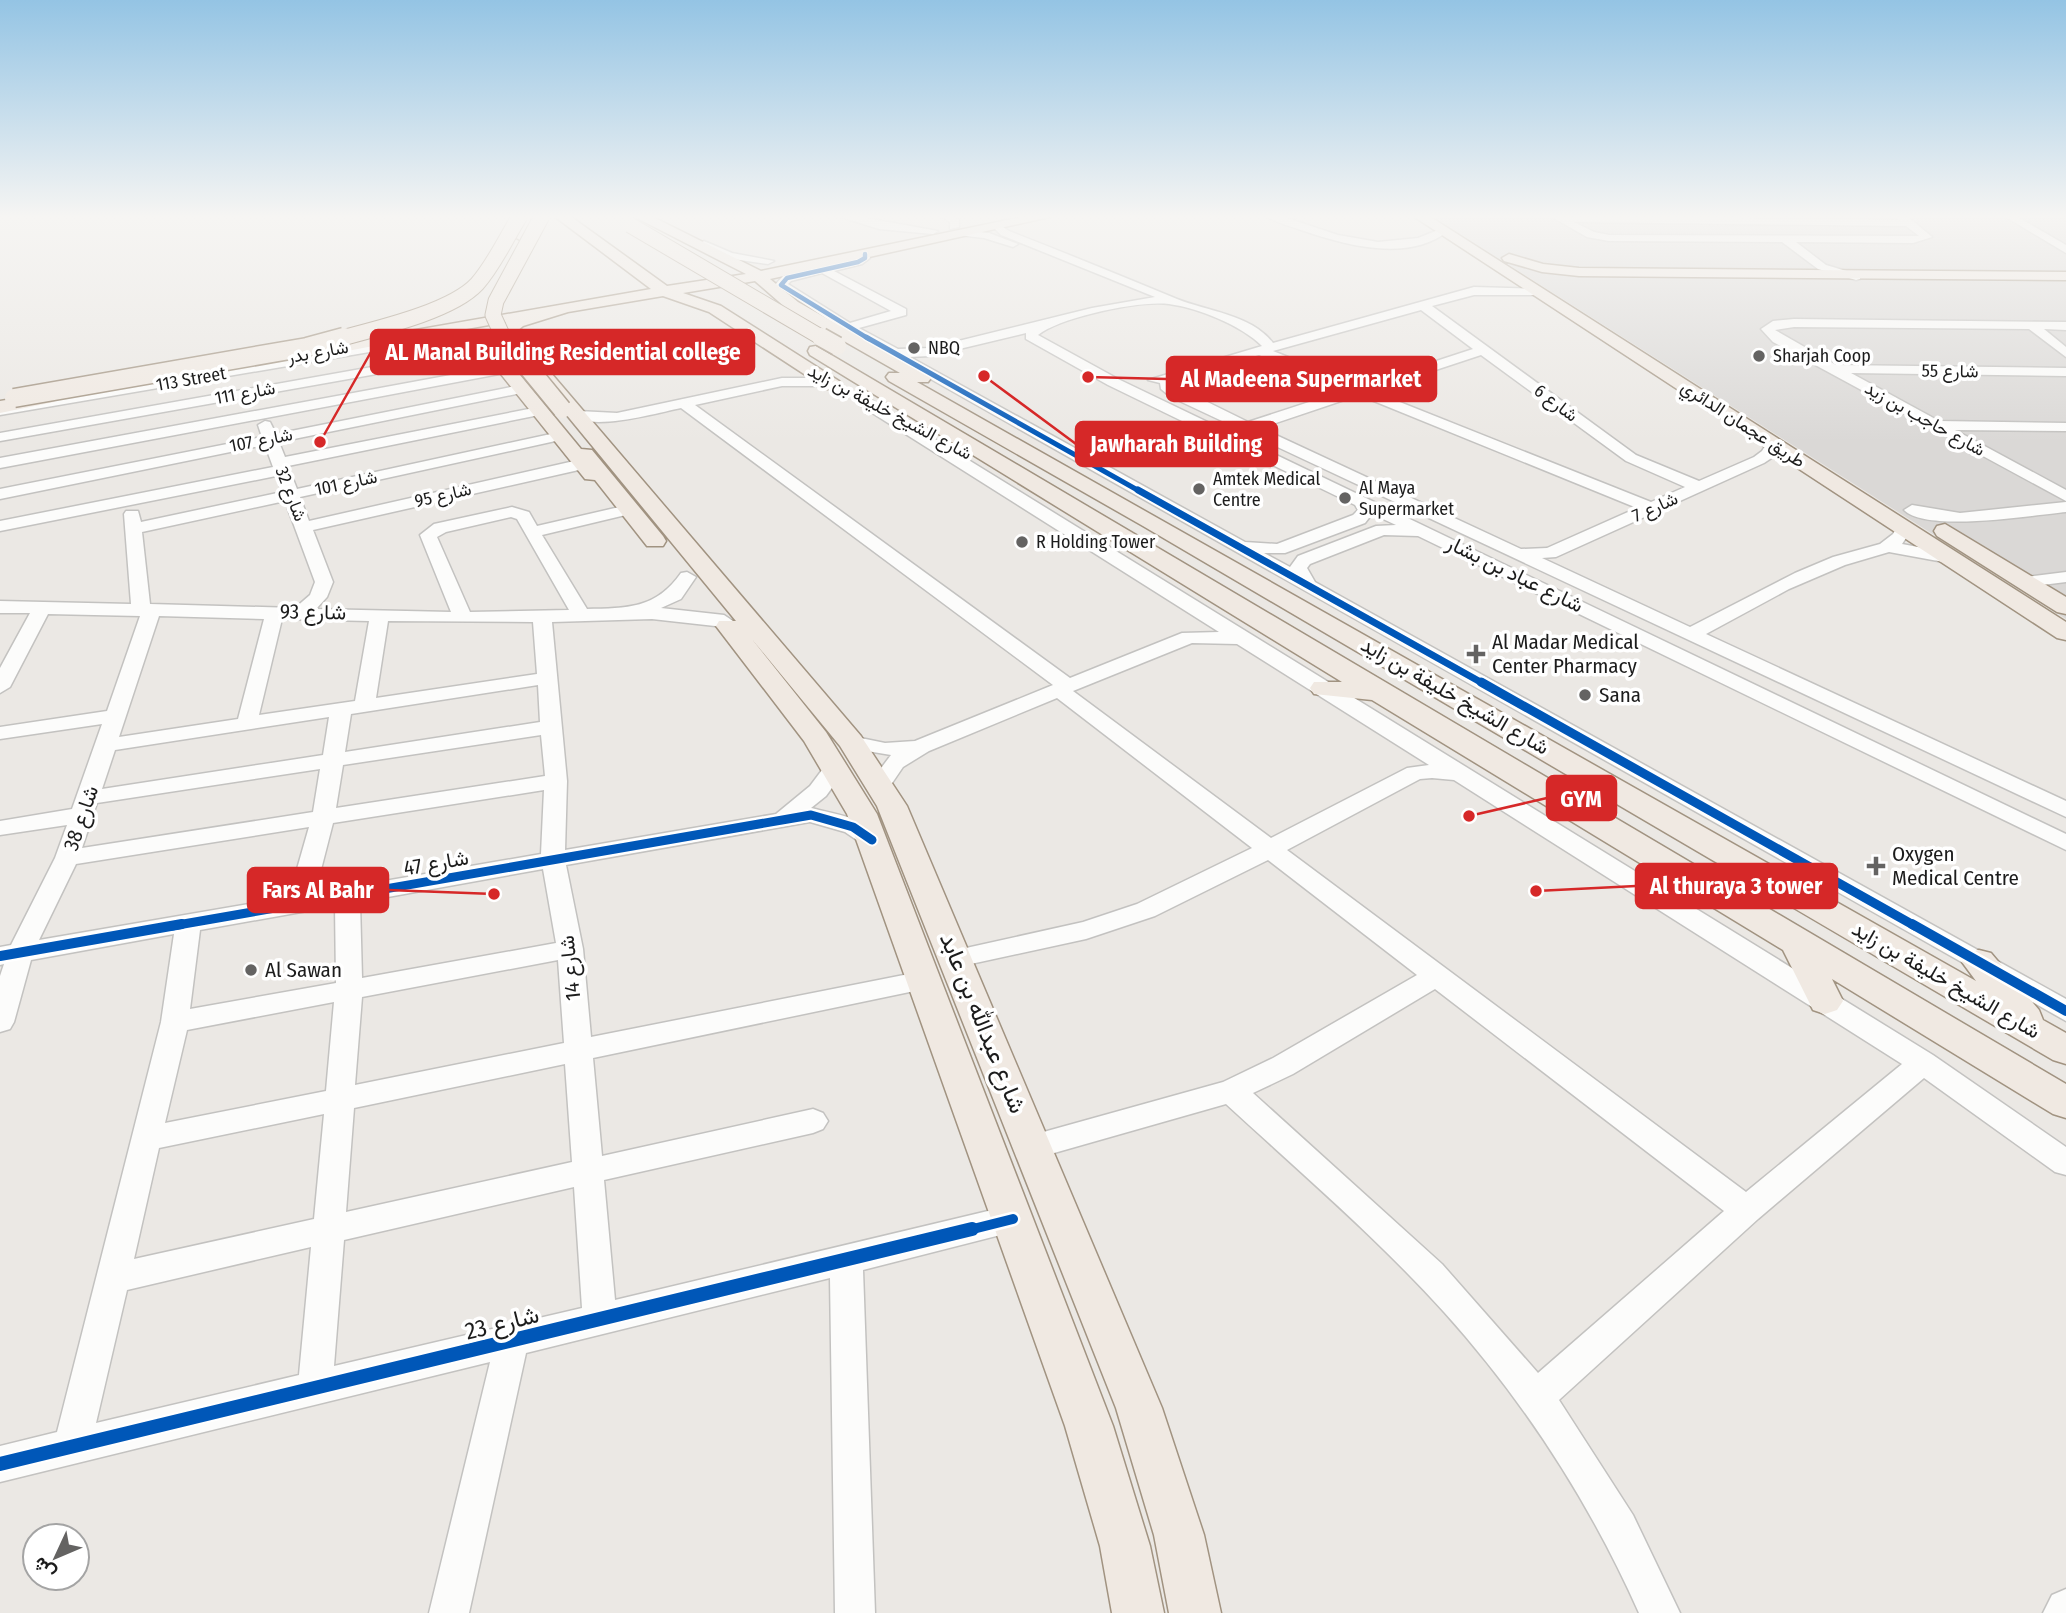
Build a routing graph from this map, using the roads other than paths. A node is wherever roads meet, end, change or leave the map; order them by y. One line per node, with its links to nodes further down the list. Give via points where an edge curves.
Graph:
1 (466, 291): 56 (main road, شارع بدر, bridge, via 406,320 295,349)
2 (492, 291): 63 (main road, شارع عبدالله بن عابد, bridge, via 485,320)
3 (502, 291): 63 (main road, شارع عبدالله بن عابد, bridge, via 493,315 504,338)
4 (601, 291): 24 (main road, شارع بدر)
5 (621, 291): 24 (main road, شارع بدر)
6 (632, 291): 34 (main road)
7 (681, 291): 26 (main road, شارع الشيخ خليفة بن زايد)
8 (712, 291): 26 (main road, via 699,294 715,305)
9 (748, 291): 35 (main road)
10 (761, 291): 25 (main road)
11 (773, 291): 25 (main road, شارع الشيخ خليفة بن زايد)
12 (777, 291): 25 (main road)
13 (788, 291): 35 (street)
14 (864, 291): 35 (street, via 902,312)
15 (1129, 291): 21 (street, via 1140,297)
16 (1152, 291): 22 (street)
17 (1422, 291): 27 (street)
18 (1473, 291): 23 (street, شارع عباد بن بشار)
19 (1534, 291): 81 (main road, طريق عجمان الدائري)
20 (1536, 291): 73 (main road, طريق عجمان الدائري)
21 (1139, 302): 22 (street); 33 (street)
22 (1177, 302): 31 (street)
23 (1422, 305): 32 (street, شارع عباد بن بشار); 38 (street, شارع 6)
24 (559, 306): 26 (main road, via 668,300); 34 (main road, via 556,314 512,325); 56 (main road, شارع بدر)
25 (796, 307): 35 (main road, شارع الشيخ خليفة بن زايد)
26 (714, 312): 35 (main road, شارع الشيخ خليفة بن زايد)
27 (1318, 325): 31 (street, via 1279,334); 32 (street)
28 (2031, 325): 29 (street); 40 (street); 43 (street, شارع حاجب بن زيد, via 1804,323 1774,328 1784,342)
29 (2066, 326)
30 (449, 327): 34 (main road, شارع بدر); 36 (main road, شارع بدر); 41 (main road)
31 (1248, 330): 39 (street, via 1264,338)
32 (1333, 331): 39 (street, شارع عباد بن بشار)
33 (1038, 333): 37 (street, via 921,354); 46 (street, via 940,362 932,370); 50 (street, شارع عباد بن بشار)
34 (499, 334): 41 (street, شارع 111); 41 (main road, via 455,334); 42 (main road, شارع عبدالله بن عابد); 63 (main road, شارع عبدالله بن عابد)
35 (832, 339): 37 (street); 48 (street); 49 (main road, شارع الشيخ خليفة بن زايد); 83 (main road, شارع الشيخ خليفة بن زايد); 94 (main road, شارع الشيخ خليفة بن زايد)
36 (340, 348): 41 (main road); 56 (main road, شارع بدر)
37 (887, 349): 46 (street)
38 (1485, 349): 53 (street); 82 (street, شارع 6, via 1630,458)
39 (1266, 350): 47 (street, شارع عباد بن بشار); 53 (street)
40 (2066, 353)
41 (382, 355): 44 (street, 113 Street); 52 (street); 54 (street, شارع 111)
42 (505, 369): 51 (main road, شارع عبدالله بن عابد); 52 (street)
43 (1834, 369): 45 (street, شارع 55); 64 (street, شارع حاجب بن زيد)
44 (243, 370): 54 (street, شارع 32); 56 (street, 113 Street)
45 (2066, 372)
46 (934, 374): 105 (street)
47 (1167, 377): 50 (street, شارع عباد بن بشار); 58 (street, شارع عباد بن بشار, via 1170,390)
48 (782, 382): 49 (street); 57 (street)
49 (829, 382): 55 (main road, شارع الشيخ خليفة بن زايد)
50 (1113, 382): 61 (street, شارع عباد بن بشار)
51 (521, 389): 60 (street, شارع 107); 63 (main road, شارع عبدالله بن عابد)
52 (389, 390): 60 (street); 62 (street)
53 (1359, 390): 65 (street); 92 (street)
54 (252, 392): 59 (street, شارع 111); 62 (street, شارع 32)
55 (863, 401): 83 (main road, شارع الشيخ خليفة بن زايد); 96 (street)
56 (3, 402)
57 (684, 402): 63 (street); 134 (street)
58 (1203, 406): 61 (street); 65 (street, شارع عباد بن بشار)
59 (121, 407): 68 (street, شارع 111); 72 (street)
60 (402, 412): 67 (street); 70 (street, شارع 107)
61 (1178, 412): 88 (street, شارع عباد بن بشار)
62 (261, 414): 70 (street, شارع 32); 72 (street)
63 (571, 418): 67 (street); 76 (main road, شارع عبدالله بن عابد); 80 (street, شارع 101); 89 (main road, شارع عبدالله بن عابد); 89 (main road, شارع عبدالله بن عابد)
64 (1937, 425): 66 (street); 69 (street, شارع حاجب بن زيد)
65 (1249, 427): 108 (street, شارع عباد بن بشار, via 1517,552)
66 (2066, 427)
67 (415, 436): 78 (street); 80 (street)
68 (0, 437)
69 (1958, 437): 71 (street); 86 (street, شارع حاجب بن زيد)
70 (270, 438): 78 (street, شارع 32); 79 (street, شارع 107)
71 (2066, 438)
72 (124, 440): 75 (street); 79 (street)
73 (1773, 444): 74 (street, شارع 7); 77 (main road, طريق عجمان الدائري)
74 (1759, 460): 77 (street, شارع 7); 82 (street, شارع 7)
75 (0, 463)
76 (583, 464): 80 (street, شارع 95); 89 (main road, شارع عبدالله بن عابد)
77 (1804, 464): 101 (main road, طريق عجمان الدائري)
78 (281, 467): 85 (street, شارع 32); 87 (street)
79 (127, 468): 84 (street, شارع 107); 87 (street)
80 (441, 479): 85 (street, شارع 101); 95 (street); 99 (street, شارع 95)
81 (1866, 481)
82 (1699, 487): 92 (street, شارع 7)
83 (1045, 492): 96 (main road, شارع الشيخ خليفة بن زايد)
84 (0, 494)
85 (291, 495): 99 (street, شارع 32); 100 (street, شارع 101)
86 (2066, 496)
87 (130, 500): 97 (street); 100 (street)
88 (1360, 500): 93 (street, via 1366,510); 104 (street, شارع عباد بن بشار)
89 (633, 505): 103 (street); 109 (main road, شارع عبدالله بن عابد); 146 (main road, شارع عبدالله بن عابد)
90 (1906, 507): 98 (main road)
91 (2066, 507): 98 (street)
92 (1651, 508): 108 (street, شارع 7)
93 (1359, 519): 102 (street, via 1386,521); 105 (street, via 1279,549)
94 (1151, 521): 105 (street); 126 (main road, شارع الشيخ خليفة بن زايد)
95 (466, 522): 103 (street, via 517,513); 123 (street, via 428,535)
96 (1076, 523): 117 (street); 136 (main road, شارع الشيخ خليفة بن زايد)
97 (0, 526)
98 (1955, 526): 111 (main road)
99 (304, 527): 119 (street, شارع 32, via 324,582 318,597)
100 (133, 529): 116 (street)
101 (1904, 529): 106 (street); 107 (main road, طريق عجمان الدائري)
102 (1382, 530): 104 (street); 112 (street, via 1304,559 1298,568)
103 (532, 532): 122 (street)
104 (1432, 534): 158 (street, شارع عباد بن بشار)
105 (1234, 544): 112 (street)
106 (1887, 547): 107 (street); 128 (street, via 1816,570)
107 (1949, 558): 127 (main road, طريق عجمان الدائري)
108 (1550, 561): 128 (street, شارع عباد بن بشار)
109 (687, 577): 121 (street, شارع 93, via 662,603); 125 (main road, شارع عبدالله بن عابد)
110 (2066, 577): 111 (street)
111 (2027, 582): 114 (main road)
112 (1307, 584): 126 (street); 169 (street)
113 (0, 607): 115 (street, شارع 93)
114 (2066, 607)
115 (42, 608): 116 (street, شارع 93); 131 (street)
116 (146, 609): 118 (street, شارع 93); 139 (street, شارع 38)
117 (1197, 609): 129 (street, via 1197,624); 130 (street)
118 (275, 611): 119 (street, شارع 93); 140 (street)
119 (302, 612): 120 (street, شارع 93)
120 (380, 614): 123 (street, شارع 93); 137 (street)
121 (626, 614): 122 (street, شارع 93); 125 (street, شارع 93, via 677,614)
122 (582, 616): 124 (street, شارع 93)
123 (463, 617): 124 (street, شارع 93)
124 (542, 618): 132 (street, شارع 14)
125 (723, 621): 146 (main road, شارع عبدالله بن عابد)
126 (1345, 633): 177 (main road, شارع الشيخ خليفة بن زايد)
127 (2066, 633)
128 (1692, 634): 153 (street, شارع عباد بن بشار)
129 (1189, 637): 130 (street); 134 (street)
130 (1244, 638): 135 (street)
131 (10, 652): 133 (street)
132 (547, 678): 137 (street); 141 (street, شارع 14)
133 (0, 687)
134 (1063, 688): 145 (street); 159 (street)
135 (1323, 688): 136 (main road); 144 (street)
136 (1380, 692): 165 (main road, شارع الشيخ خليفة بن زايد)
137 (364, 706): 138 (street)
138 (341, 709): 140 (street); 147 (street)
139 (116, 716): 142 (street); 143 (street, شارع 38)
140 (247, 723): 143 (street)
141 (551, 727): 147 (street); 150 (street, شارع 14)
142 (0, 733)
143 (106, 744): 152 (street, شارع 38)
144 (1415, 745): 148 (street, via 1422,755 1422,765); 149 (street)
145 (921, 746): 146 (street); 151 (street, via 895,762)
146 (844, 755): 151 (main road, شارع عبدالله بن عابد); 155 (street, شارع 47, via 818,791); 157 (main road, شارع عبدالله بن عابد)
147 (333, 761): 152 (street); 154 (street)
148 (1415, 773): 149 (street, via 1451,772); 159 (street)
149 (1468, 778): 173 (street)
150 (556, 781): 154 (street); 161 (street, شارع 14)
151 (880, 784): 168 (main road, شارع عبدالله بن عابد)
152 (84, 807): 156 (street); 160 (street, شارع 38)
153 (2066, 810)
154 (323, 819): 160 (street); 163 (street)
155 (779, 821): 157 (street, شارع 47, via 811,815 853,827); 161 (street, شارع 47)
156 (0, 828)
157 (872, 840): 171 (main road, شارع عبدالله بن عابد)
158 (2066, 843)
159 (1268, 849): 168 (street, via 1174,899 1127,917); 170 (street)
160 (67, 858): 167 (street, شارع 38)
161 (553, 860): 162 (street, شارع 47); 166 (street, شارع 14)
162 (346, 896): 163 (street, شارع 47); 172 (street)
163 (300, 904): 164 (street, شارع 47)
164 (188, 924): 167 (street, شارع 47); 176 (street)
165 (1796, 941): 173 (main road); 182 (main road, شارع الشيخ خليفة بن زايد)
166 (570, 949): 172 (street); 178 (street, شارع 14)
167 (10, 955): 175 (street, شارع 38)
168 (957, 958): 185 (main road, شارع عبدالله بن عابد)
169 (1979, 962): 174 (street); 177 (main road)
170 (1436, 976): 180 (street, via 1283,1066); 188 (street)
171 (924, 980): 178 (street); 189 (main road, شارع عبدالله بن عابد)
172 (349, 990): 176 (street); 181 (street)
173 (1825, 1002): 179 (street)
174 (2066, 1011)
175 (0, 1022)
176 (175, 1022): 184 (street)
177 (2052, 1041)
178 (578, 1051): 181 (street); 187 (street, شارع 14)
179 (1923, 1063): 186 (street); 188 (street)
180 (1231, 1091): 185 (street); 196 (street, via 1454,1300)
181 (339, 1100): 184 (street); 190 (street)
182 (2066, 1103)
183 (813, 1121): 187 (street)
184 (146, 1139): 192 (street)
185 (1033, 1147): 202 (main road, شارع عبدالله بن عابد, via 1152,1444 1179,1535)
186 (2066, 1163)
187 (588, 1171): 190 (street); 193 (street, شارع 14)
188 (1747, 1210): 196 (street)
189 (1013, 1219): 191 (street, شارع 23); 201 (main road, شارع عبدالله بن عابد, via 1108,1483)
190 (329, 1230): 192 (street); 195 (street)
191 (846, 1260): 193 (street, شارع 23); 200 (street)
192 (113, 1278): 197 (street)
193 (600, 1319): 194 (street, شارع 23)
194 (512, 1340): 195 (street, شارع 23); 199 (street)
195 (315, 1388): 197 (street, شارع 23)
196 (1536, 1397): 203 (street, via 1613,1518)
197 (72, 1446): 198 (street, شارع 23)
198 (0, 1464)
199 (449, 1613)
200 (855, 1613)
201 (1138, 1613)
202 (1195, 1613)
203 (1660, 1613)

